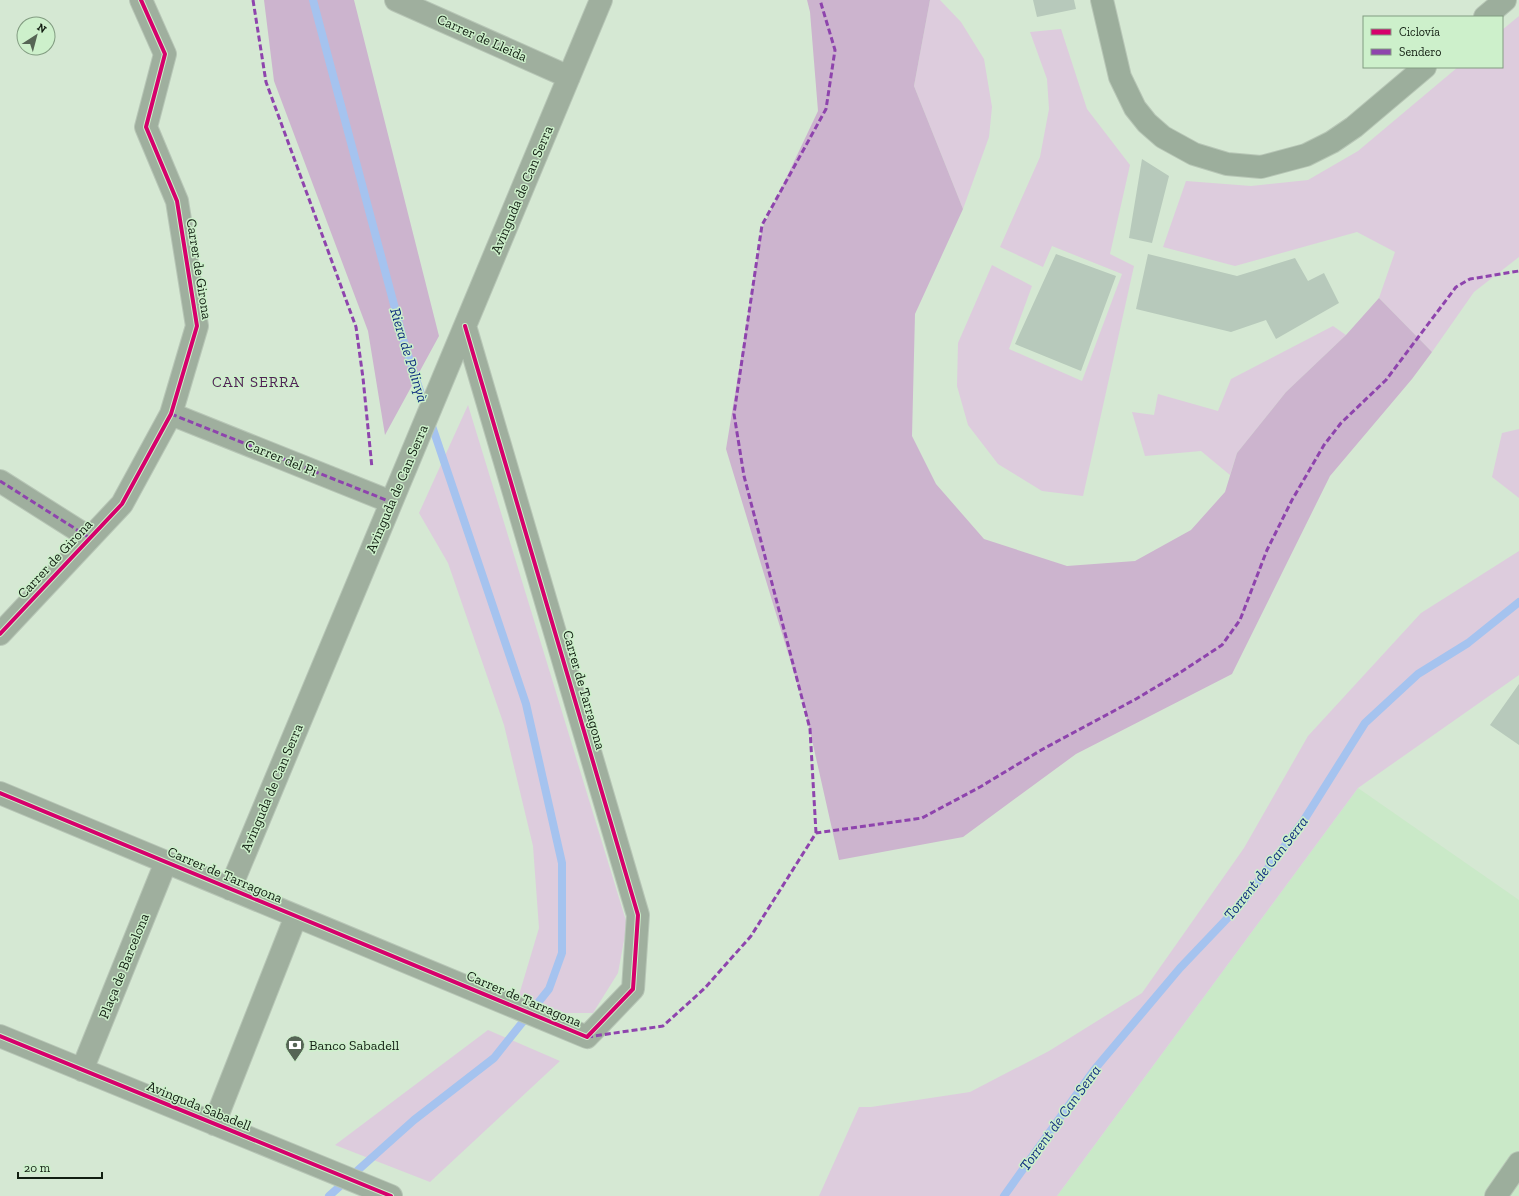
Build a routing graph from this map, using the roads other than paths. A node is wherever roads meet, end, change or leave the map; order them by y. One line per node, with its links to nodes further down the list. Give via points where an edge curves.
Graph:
1 (141, 0): 10 (street, Carrer de Girona, via 166,54 146,127 177,201 197,326)
2 (396, 0): 8 (street, Carrer de Lleida)
3 (601, 0): 8 (street, Avinguda de Can Serra)
4 (1102, 0): 7 (main road, via 1120,77 1135,108 1163,137 1194,154 1227,164 1261,167 1306,155 1354,127)
5 (1505, 0): 6 (main road)
6 (1486, 16)
7 (1424, 68)
8 (569, 77): 9 (street, Avinguda de Can Serra)
9 (465, 326): 12 (street, Avinguda de Can Serra); 18 (street, Carrer de Tarragona, via 638,915 633,990 587,1037)
10 (171, 414): 12 (street, Carrer del Pi); 13 (street, Carrer de Girona, via 122,504)
11 (0, 481): 13 (street)
12 (392, 502): 17 (street, Avinguda de Can Serra)
13 (90, 538): 14 (street, Carrer de Girona)
14 (0, 634)
15 (0, 793): 16 (street, Carrer de Tarragona)
16 (166, 862): 17 (street, Carrer de Tarragona); 20 (street, Plaça de Barcelona)
17 (230, 889): 18 (street, Carrer de Tarragona)
18 (296, 916): 21 (street)
19 (0, 1036): 20 (street, Avinguda Sabadell)
20 (82, 1070): 21 (street, Avinguda Sabadell)
21 (214, 1124): 23 (street, Avinguda Sabadell)
22 (1516, 1173): 24 (main road)
23 (391, 1196)
24 (1496, 1196)

